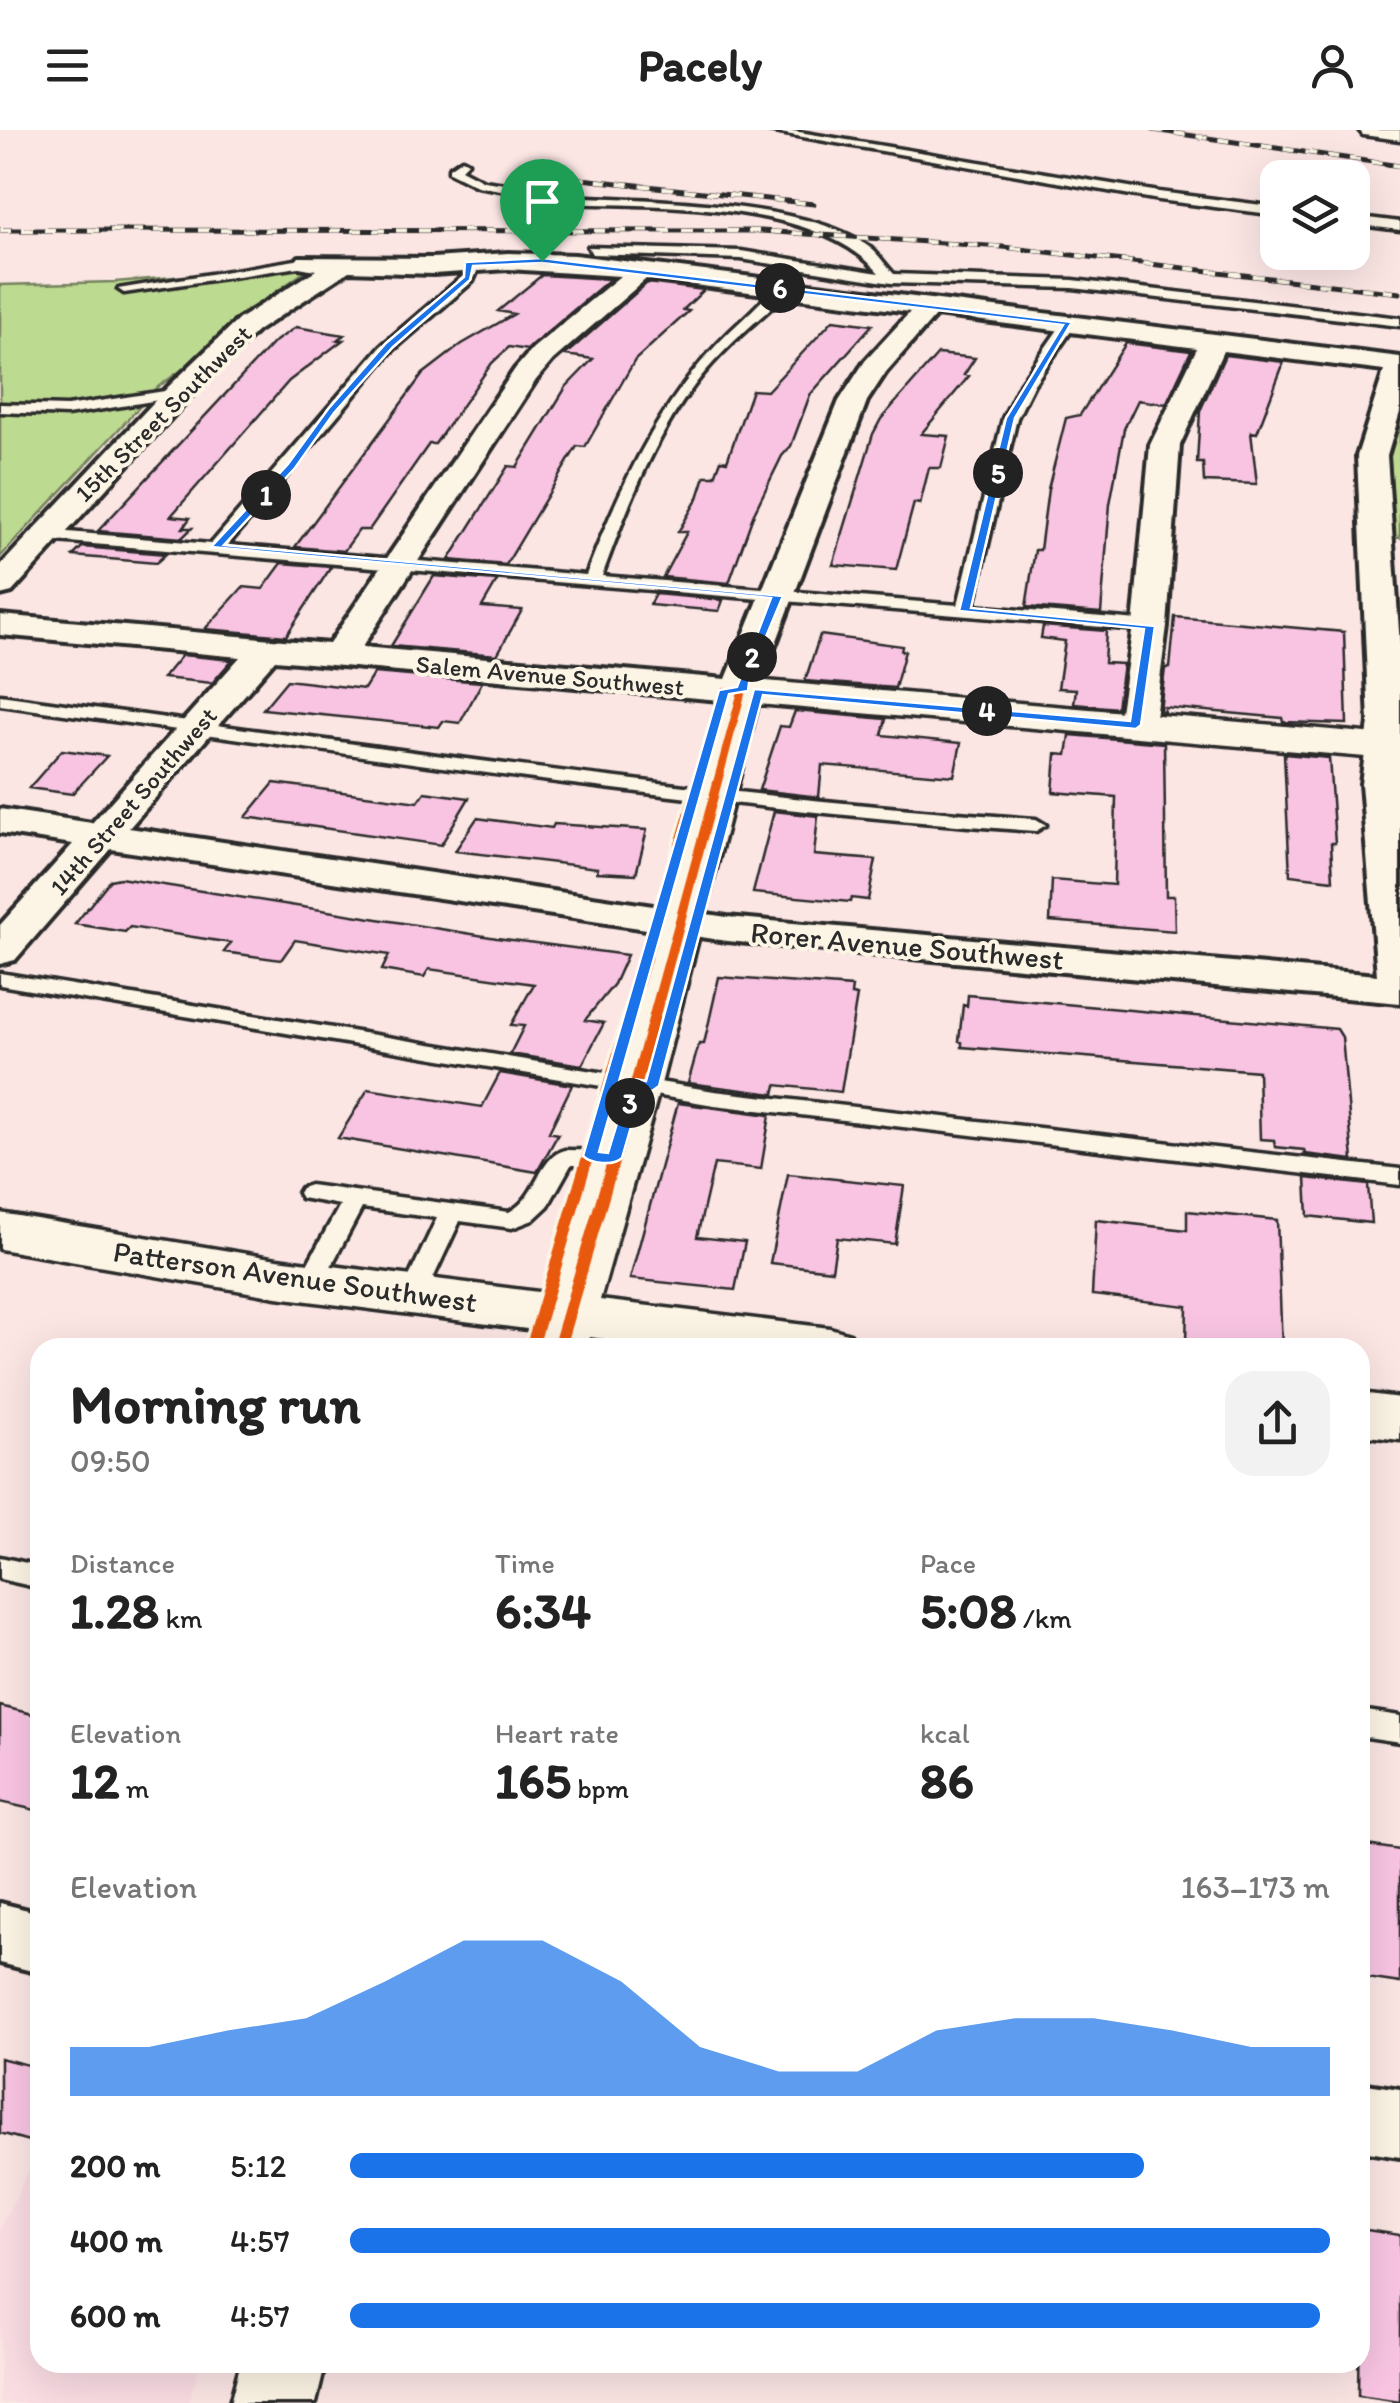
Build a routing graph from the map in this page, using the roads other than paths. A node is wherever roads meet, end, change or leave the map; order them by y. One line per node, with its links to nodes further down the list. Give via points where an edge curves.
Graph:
1 (768, 130): 5 (lane)
2 (1370, 130): 3 (street)
3 (1400, 133)
4 (462, 162): 13 (lane, via 453,170 464,179 540,198 774,216 860,244 882,260)
5 (1260, 209)
6 (1370, 222): 7 (lane)
7 (1400, 226)
8 (592, 250): 13 (lane, via 741,255)
9 (308, 262): 10 (street); 14 (lane)
10 (345, 262): 11 (street); 21 (street, 15th Street Southwest, via 248,325)
11 (468, 264): 12 (street, via 542,261); 27 (lane, via 468,278 390,345)
12 (641, 271): 15 (street); 28 (street, via 525,375)
13 (891, 279): 17 (lane, via 1072,284)
14 (124, 288)
15 (784, 288): 16 (street); 29 (lane, via 679,396)
16 (929, 306): 18 (street); 31 (street, via 853,400)
17 (1400, 322)
18 (1069, 324): 19 (street); 32 (lane, via 1010,418)
19 (1214, 342): 20 (street); 34 (street, via 1165,445)
20 (1400, 365): 26 (street, via 1372,456)
21 (178, 392): 23 (lane); 25 (street, 15th Street Southwest)
22 (0, 408): 23 (lane)
23 (20, 413): 24 (lane)
24 (0, 424)
25 (44, 535): 27 (lane); 30 (street, 15th Street Southwest)
26 (1387, 537): 41 (street)
27 (216, 547): 28 (lane)
28 (400, 562): 29 (lane); 36 (street)
29 (594, 578): 31 (lane)
30 (0, 585)
31 (778, 596): 32 (lane); 37 (street)
32 (965, 611): 34 (lane)
33 (0, 625): 35 (street, Salem Avenue Southwest)
34 (1150, 626): 39 (street)
35 (265, 650): 36 (street, Salem Avenue Southwest); 40 (street, 14th Street Southwest)
36 (338, 656): 37 (street, Salem Avenue Southwest)
37 (742, 691): 39 (street, Salem Avenue Southwest); 42 (street)
38 (0, 700): 40 (lane)
39 (1136, 725): 41 (street, Salem Avenue Southwest)
40 (198, 727): 42 (lane); 45 (street, 14th Street Southwest)
41 (1392, 747): 49 (street, via 1380,784)
42 (714, 796): 44 (lane); 46 (street)
43 (0, 821): 45 (street, Rorer Avenue Southwest)
44 (1036, 825)
45 (103, 836): 46 (street, Rorer Avenue Southwest); 47 (street, 14th Street Southwest)
46 (681, 923): 49 (street, Rorer Avenue Southwest); 50 (street)
47 (0, 951)
48 (0, 979): 50 (lane)
49 (1400, 990)
50 (636, 1084): 51 (street); 52 (lane)
51 (614, 1158): 55 (lane, via 565,1158 532,1214 512,1220); 60 (street)
52 (1400, 1177)
53 (310, 1193): 54 (lane)
54 (355, 1200): 55 (lane); 58 (lane)
55 (450, 1213): 59 (lane)
56 (0, 1232): 57 (street, Patterson Avenue Southwest)
57 (232, 1271): 58 (street, Patterson Avenue Southwest); 61 (street, via 296,1306)
58 (310, 1282): 59 (street, Patterson Avenue Southwest)
59 (413, 1296): 60 (street, Patterson Avenue Southwest)
60 (563, 1331): 62 (street, Patterson Avenue Southwest)
61 (462, 1338)
62 (673, 1338)
63 (1370, 1415): 64 (street)
64 (1400, 1419)
65 (0, 1568): 66 (lane)
66 (30, 1575)
67 (1370, 1725): 68 (lane)
68 (1400, 1729)
69 (0, 1934): 70 (street)
70 (30, 1941)
71 (1370, 2118): 72 (street)
72 (1400, 2123)
73 (281, 2373): 74 (street)
74 (273, 2403)

